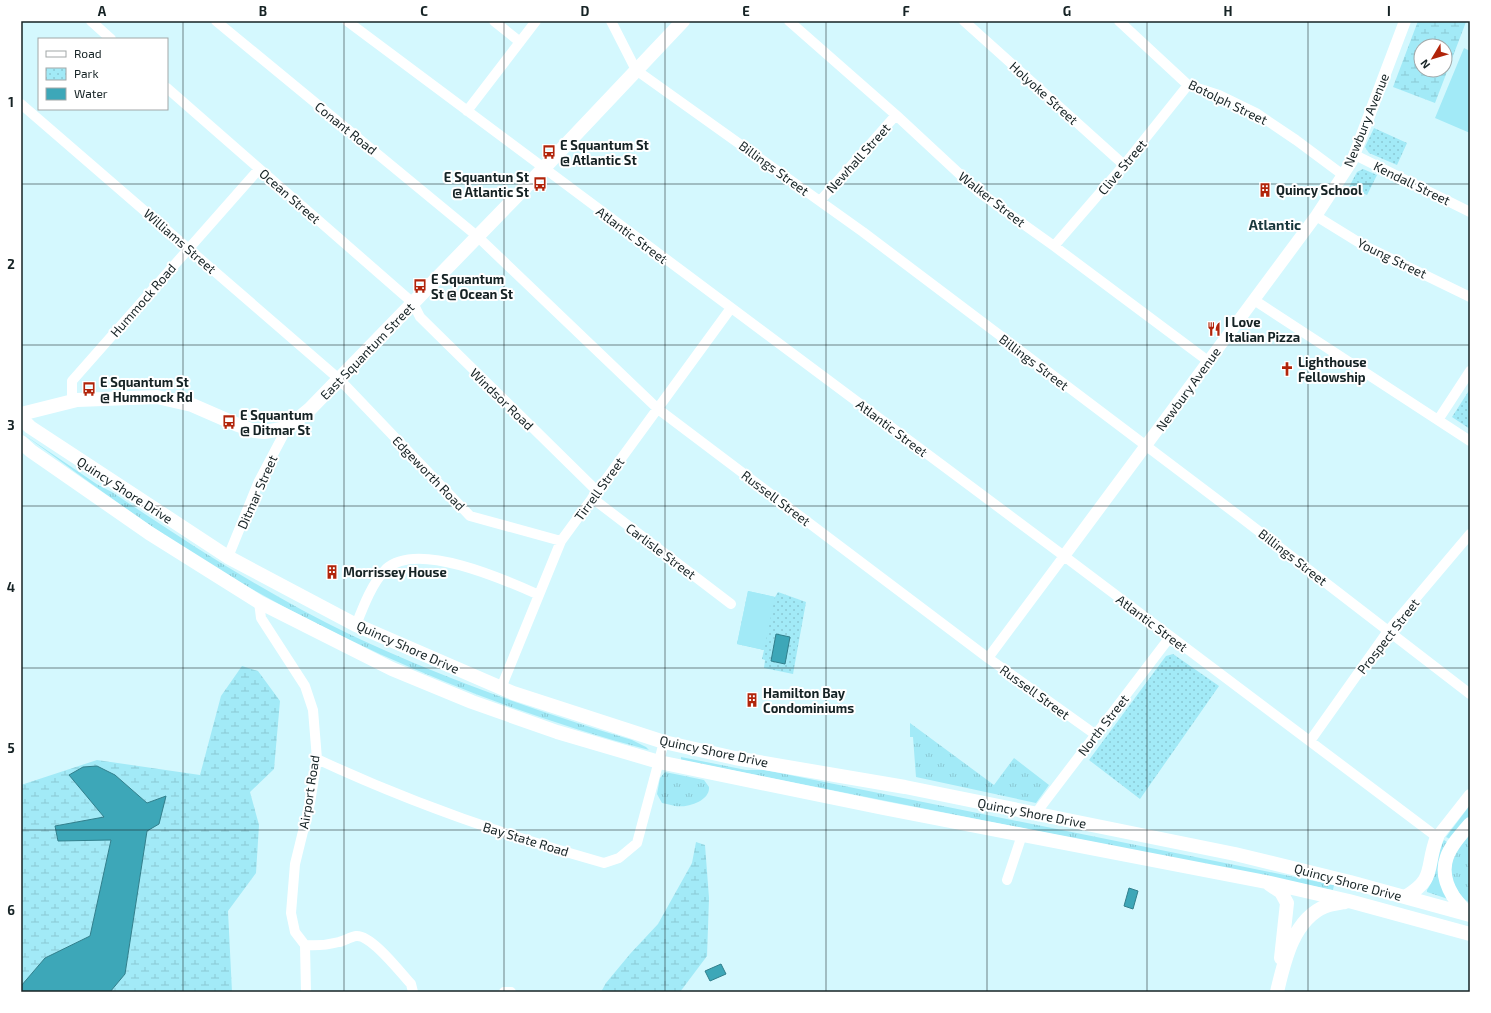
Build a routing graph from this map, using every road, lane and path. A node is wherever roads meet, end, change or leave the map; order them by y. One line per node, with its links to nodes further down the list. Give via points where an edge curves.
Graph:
1 (91, 21): 12 (street)
2 (216, 21): 28 (street, Conant Road)
3 (347, 21): 18 (street, Atlantic Street)
4 (494, 21): 13 (street)
5 (536, 21): 13 (street)
6 (611, 21): 14 (street, Billings Street)
7 (683, 21): 14 (main road, East Squantum Street)
8 (789, 21): 19 (street, Walker Street)
9 (964, 21): 21 (street, Holyoke Street)
10 (1120, 21): 15 (street, Botolph Street)
11 (1405, 21): 20 (street, Newbury Avenue)
12 (110, 38)
13 (520, 42): 18 (street)
14 (636, 70): 23 (main road, East Squantum Street); 25 (street, Billings Street)
15 (1188, 85): 21 (street, Clive Street); 24 (street, Botolph Street, via 1218,95 1256,113)
16 (168, 89): 22 (street, Ocean Street)
17 (21, 104): 30 (street, Williams Street)
18 (467, 111): 23 (street, Atlantic Street)
19 (896, 115): 25 (street, Newhall Street); 29 (street, Walker Street, via 980,193)
20 (1355, 155): 24 (street, Newbury Avenue); 26 (street, Kendall Street)
21 (1124, 166): 29 (street, Clive Street)
22 (259, 169): 30 (street, Hummock Road); 33 (street, Ocean Street)
23 (543, 169): 28 (main road, East Squantum Street); 34 (street, Atlantic Street)
24 (1343, 174): 27 (street, Newbury Avenue)
25 (820, 201): 46 (street, Billings Street)
26 (1470, 212)
27 (1316, 216): 31 (street, Young Street, via 1363,245); 32 (street, Newbury Avenue)
28 (477, 236): 33 (main road, East Squantum Street); 39 (street, Russell Street)
29 (1054, 246): 35 (street, Walker Street)
30 (188, 249): 37 (street, Williams Street); 38 (street, Hummock Road, via 72,381)
31 (1470, 297)
32 (1254, 300): 35 (street, Newbury Avenue); 42 (street)
33 (413, 303): 37 (main road, East Squantum Street); 47 (street, Windsor Road, via 420,317)
34 (731, 308): 39 (street, Tirrell Street); 50 (street, Atlantic Street)
35 (1208, 361): 46 (street, Newbury Avenue)
36 (1470, 371): 42 (street)
37 (339, 379): 43 (main road, East Squantum Street); 49 (street, Edgeworth Road, via 470,516)
38 (72, 401): 40 (main road); 43 (main road, via 157,397 192,405 254,431)
39 (658, 409): 47 (street, Tirrell Street); 58 (street, Russell Street)
40 (21, 414)
41 (21, 418): 51 (main road, Quincy Shore Drive, via 30,427)
42 (1438, 420): 44 (street)
43 (287, 428): 51 (street, Ditmar Street, via 259,480)
44 (1470, 441)
45 (21, 442): 53 (main road, Quincy Shore Drive, via 149,532)
46 (1146, 446): 50 (street, Newbury Avenue); 56 (street, Billings Street)
47 (594, 495): 49 (street, Tirrell Street); 54 (street, Carlisle Street)
48 (1470, 534): 56 (street, Prospect Street)
49 (561, 541): 52 (street, Tirrell Street)
50 (1064, 556): 57 (street, Atlantic Street); 58 (street, Newbury Avenue)
51 (228, 557): 55 (main road, Quincy Shore Drive)
52 (539, 595): 55 (street, via 491,574 460,565 419,559 399,561 386,569 374,586); 59 (street, Tirrell Street)
53 (259, 602): 64 (street, Airport Road, via 261,618 293,666 312,702); 65 (main road, Quincy Shore Drive, via 392,669 460,697 556,732)
54 (731, 604)
55 (356, 625): 59 (main road, Quincy Shore Drive)
56 (1388, 631): 60 (street, Billings Street); 62 (street, Prospect Street)
57 (1170, 637): 61 (street, North Street); 62 (street, Atlantic Street)
58 (988, 658): 61 (street, Russell Street)
59 (501, 688): 63 (main road, Quincy Shore Drive)
60 (1470, 694)
61 (1096, 735): 67 (street, North Street)
62 (1310, 741): 70 (street, Atlantic Street)
63 (664, 742): 65 (street, Bay State Road); 67 (main road, Quincy Shore Drive, via 735,758)
64 (317, 759): 65 (street, Bay State Road, via 357,778 485,827 604,862 620,858 637,843); 77 (street, Airport Road, via 310,803 295,864 292,893 291,913 295,932)
65 (659, 762): 69 (main road, Quincy Shore Drive)
66 (1470, 795): 70 (street)
67 (1036, 813): 73 (main road, Quincy Shore Drive, via 1235,854)
68 (1470, 824): 75 (main road, via 1451,846 1444,865 1451,892)
69 (1022, 835): 71 (street); 72 (main road, Quincy Shore Drive)
70 (1437, 837): 73 (main road, via 1428,878 1423,885)
71 (1007, 880)
72 (1266, 882): 74 (main road, Quincy Shore Drive); 78 (main road, via 1281,892 1287,903)
73 (1404, 897): 75 (main road, Quincy Shore Drive)
74 (1349, 901): 76 (main road, Quincy Shore Drive); 78 (main road, via 1326,906 1301,927 1293,940)
75 (1470, 915)
76 (1470, 934)
77 (305, 945): 79 (street); 80 (street, via 319,946 363,936 411,984)
78 (1278, 986)
79 (306, 992)
80 (413, 992)
81 (504, 992): 82 (street)
82 (511, 992)

